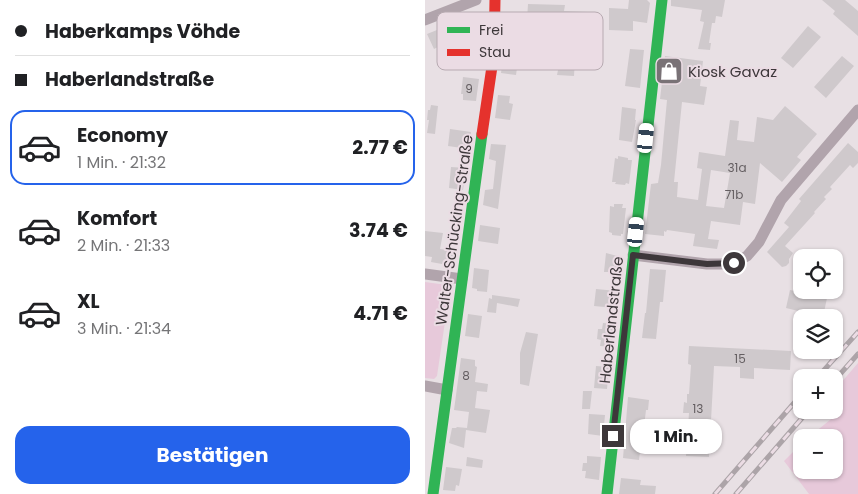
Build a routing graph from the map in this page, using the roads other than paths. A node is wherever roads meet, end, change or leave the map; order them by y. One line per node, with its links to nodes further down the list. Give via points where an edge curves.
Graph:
1 (475, 0): 3 (street)
2 (662, 0): 8 (street, Haberlandstraße)
3 (445, 12)
4 (437, 15): 5 (street)
5 (425, 20)
6 (492, 70): 10 (street, Walter-Schücking-Straße)
7 (858, 110): 8 (street, via 781,200 759,242 747,256 734,263 707,264)
8 (633, 255): 14 (street, Haberlandstraße)
9 (425, 274): 10 (street)
10 (461, 279): 12 (street, Walter-Schücking-Straße)
11 (425, 386): 12 (street)
12 (447, 390): 13 (street, Walter-Schücking-Straße)
13 (433, 494)
14 (607, 494)

